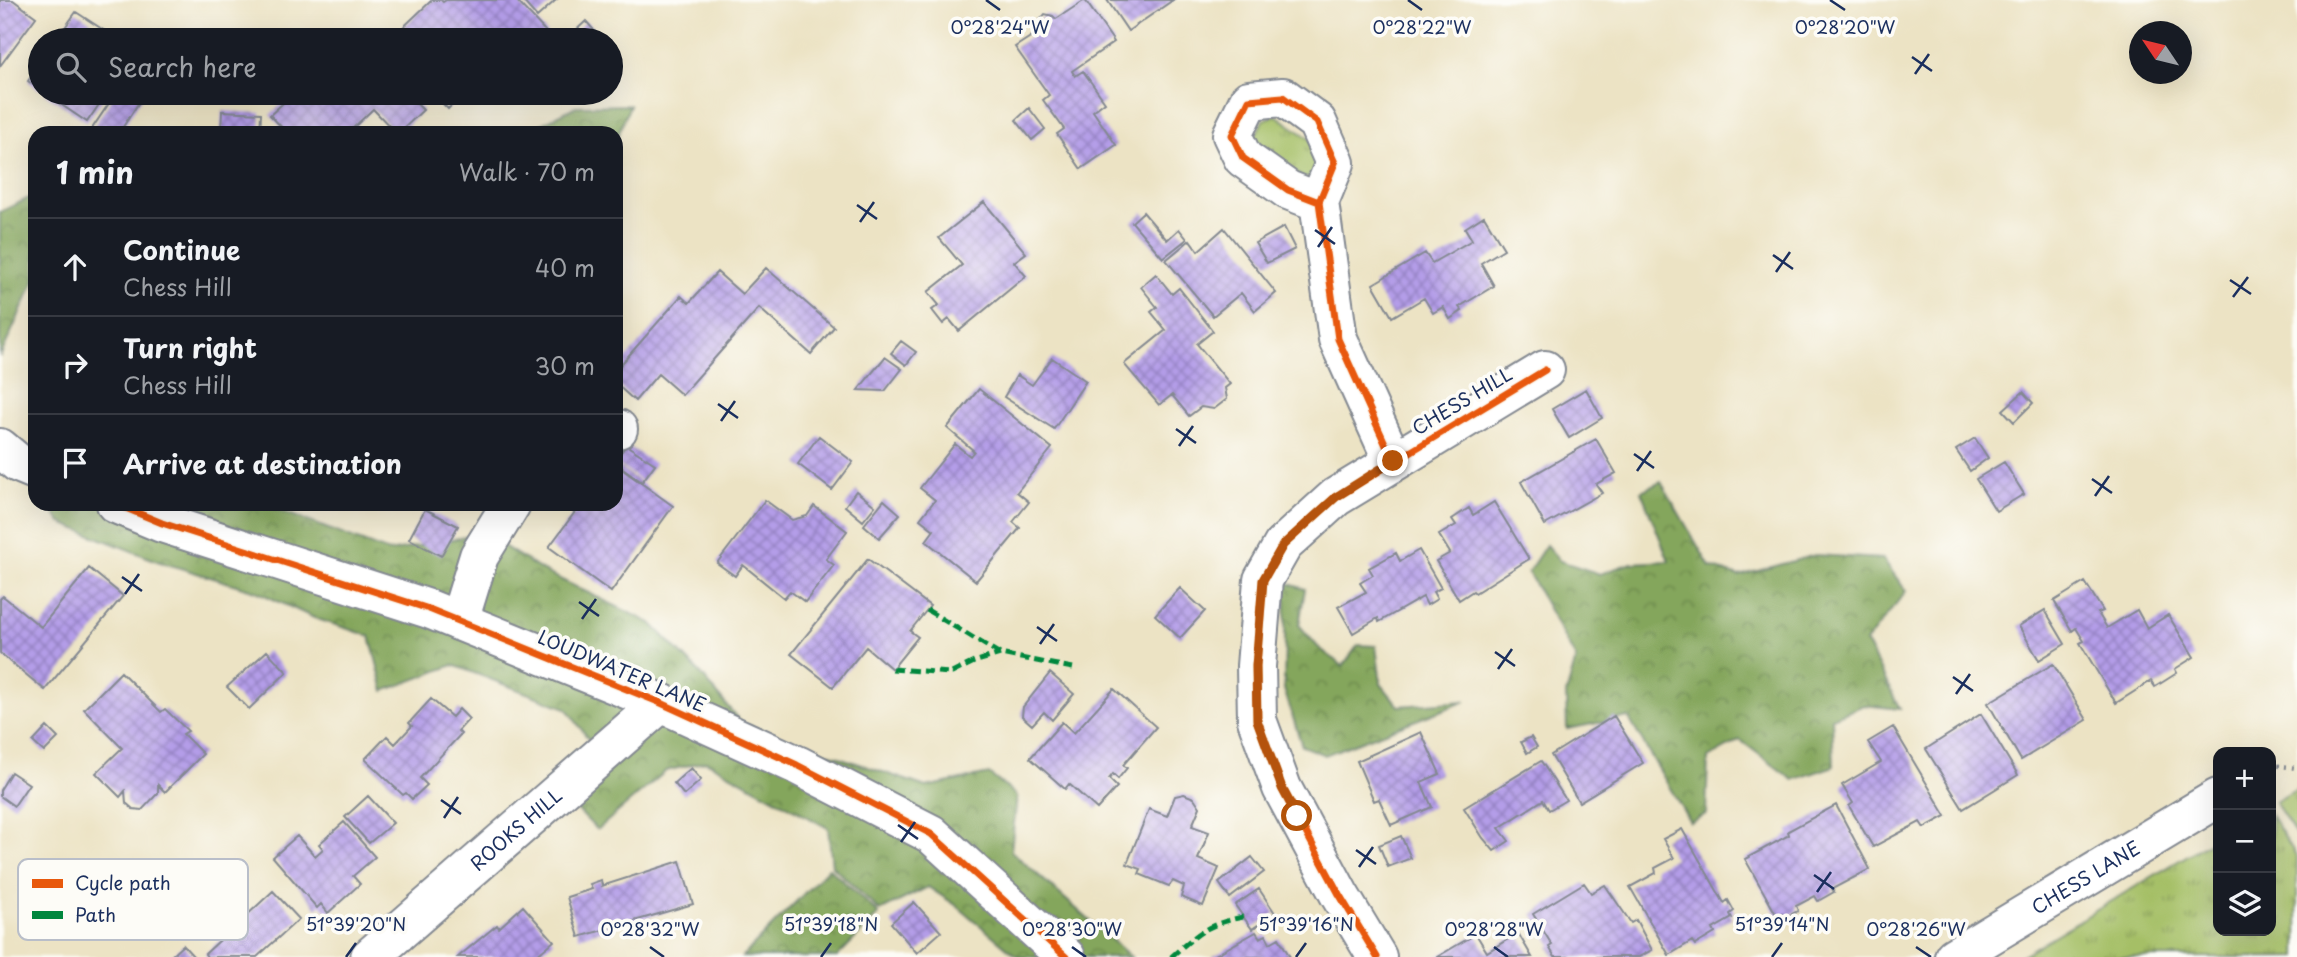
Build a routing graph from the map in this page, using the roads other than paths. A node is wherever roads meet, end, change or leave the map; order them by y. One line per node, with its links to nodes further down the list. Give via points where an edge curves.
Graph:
1 (1319, 202): 3 (street, via 1338,339)
2 (1545, 370): 3 (street, CHESS HILL)
3 (1393, 461): 11 (street, CHESS HILL, via 1336,497 1283,545 1263,580 1256,666 1257,720 1282,788)
4 (134, 511): 6 (street, LOUDWATER LANE)
5 (508, 511): 6 (street, via 480,555)
6 (459, 621): 7 (street, LOUDWATER LANE)
7 (661, 703): 9 (street, ROOKS HILL); 10 (street, LOUDWATER LANE, via 797,765 931,834)
8 (2213, 801): 12 (street, CHESS LANE)
9 (370, 957)
10 (1066, 957)
11 (1377, 957)
12 (1954, 957)

